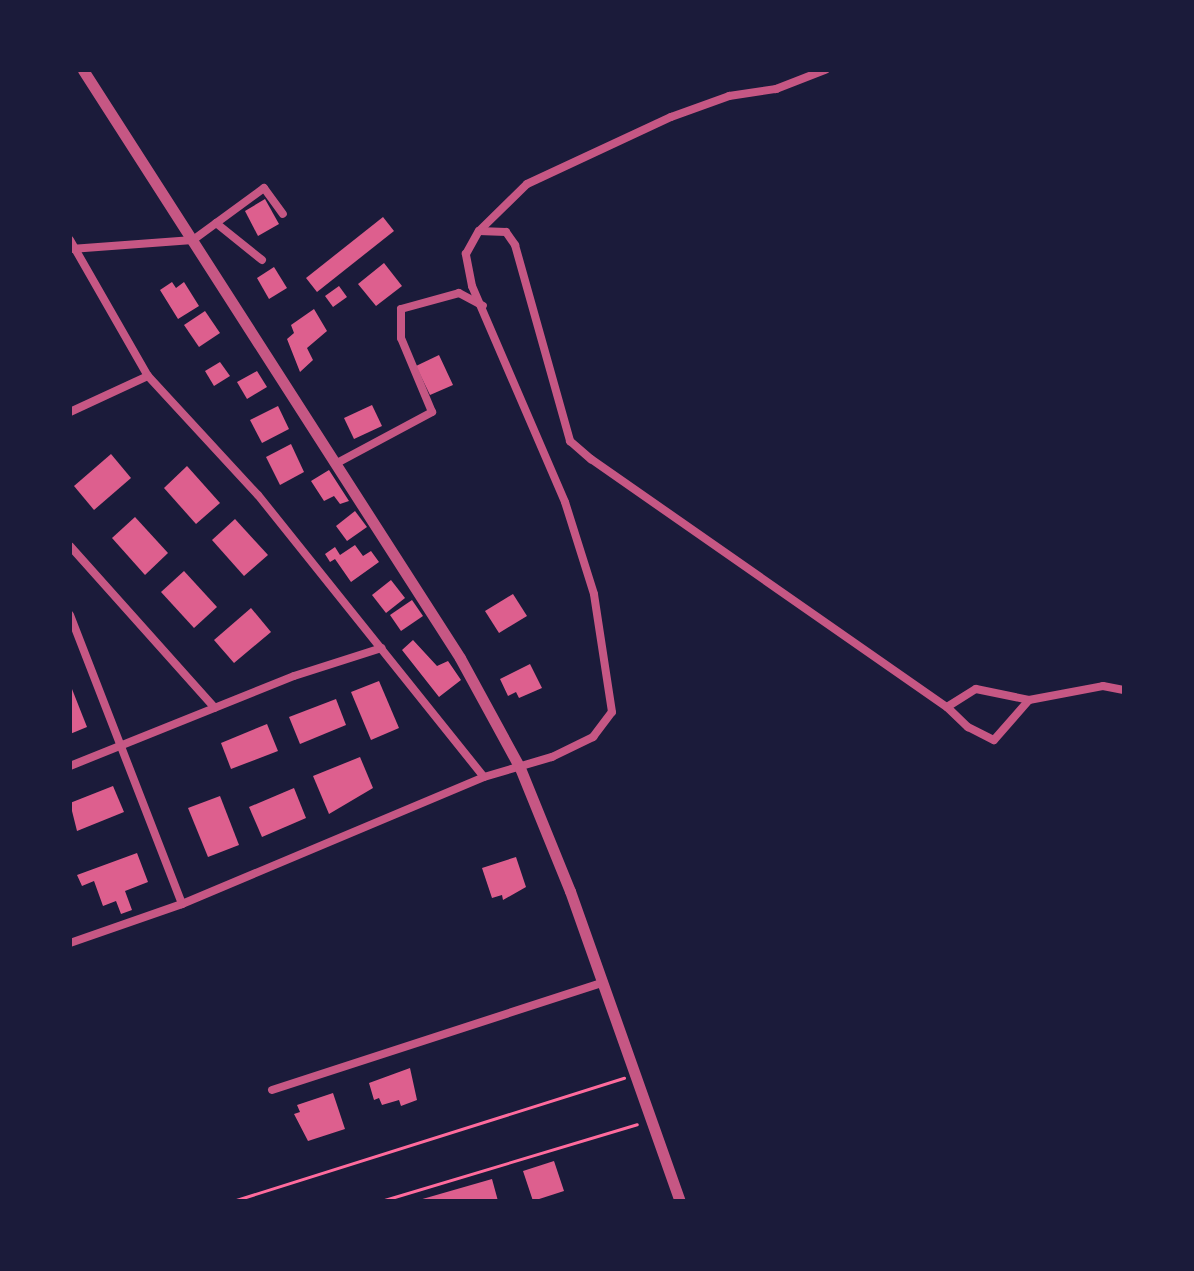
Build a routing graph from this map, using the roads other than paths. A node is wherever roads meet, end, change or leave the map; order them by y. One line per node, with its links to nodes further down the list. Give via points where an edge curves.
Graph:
1 (83, 70): 6 (street)
2 (825, 70): 5 (street, via 671,117 527,184)
3 (283, 214): 4 (street, via 264,188)
4 (216, 223): 6 (street); 8 (street)
5 (479, 231): 9 (street, via 466,254); 18 (street, via 506,232 515,245 570,441 633,492)
6 (193, 240): 7 (street); 12 (street)
7 (71, 246): 10 (street)
8 (262, 260)
9 (484, 307): 12 (street, via 459,293 401,309 401,338 432,412); 22 (street, via 565,502 594,594 612,712 593,737)
10 (148, 376): 11 (street); 15 (street, via 258,495)
11 (70, 412)
12 (337, 463): 22 (street, via 460,658)
13 (70, 546): 19 (street)
14 (70, 615): 20 (street)
15 (382, 648): 19 (street); 23 (street)
16 (1124, 690): 17 (street, via 1103,686)
17 (1029, 700): 18 (street, via 976,689); 18 (street, via 994,740 968,727)
18 (947, 707)
19 (215, 708): 20 (street)
20 (123, 745): 21 (street); 24 (street)
21 (70, 766)
22 (520, 768): 23 (street); 26 (street)
23 (484, 777): 24 (street)
24 (182, 904): 25 (street)
25 (70, 943)
26 (601, 983): 27 (street); 28 (street)
27 (272, 1090)
28 (680, 1201)

